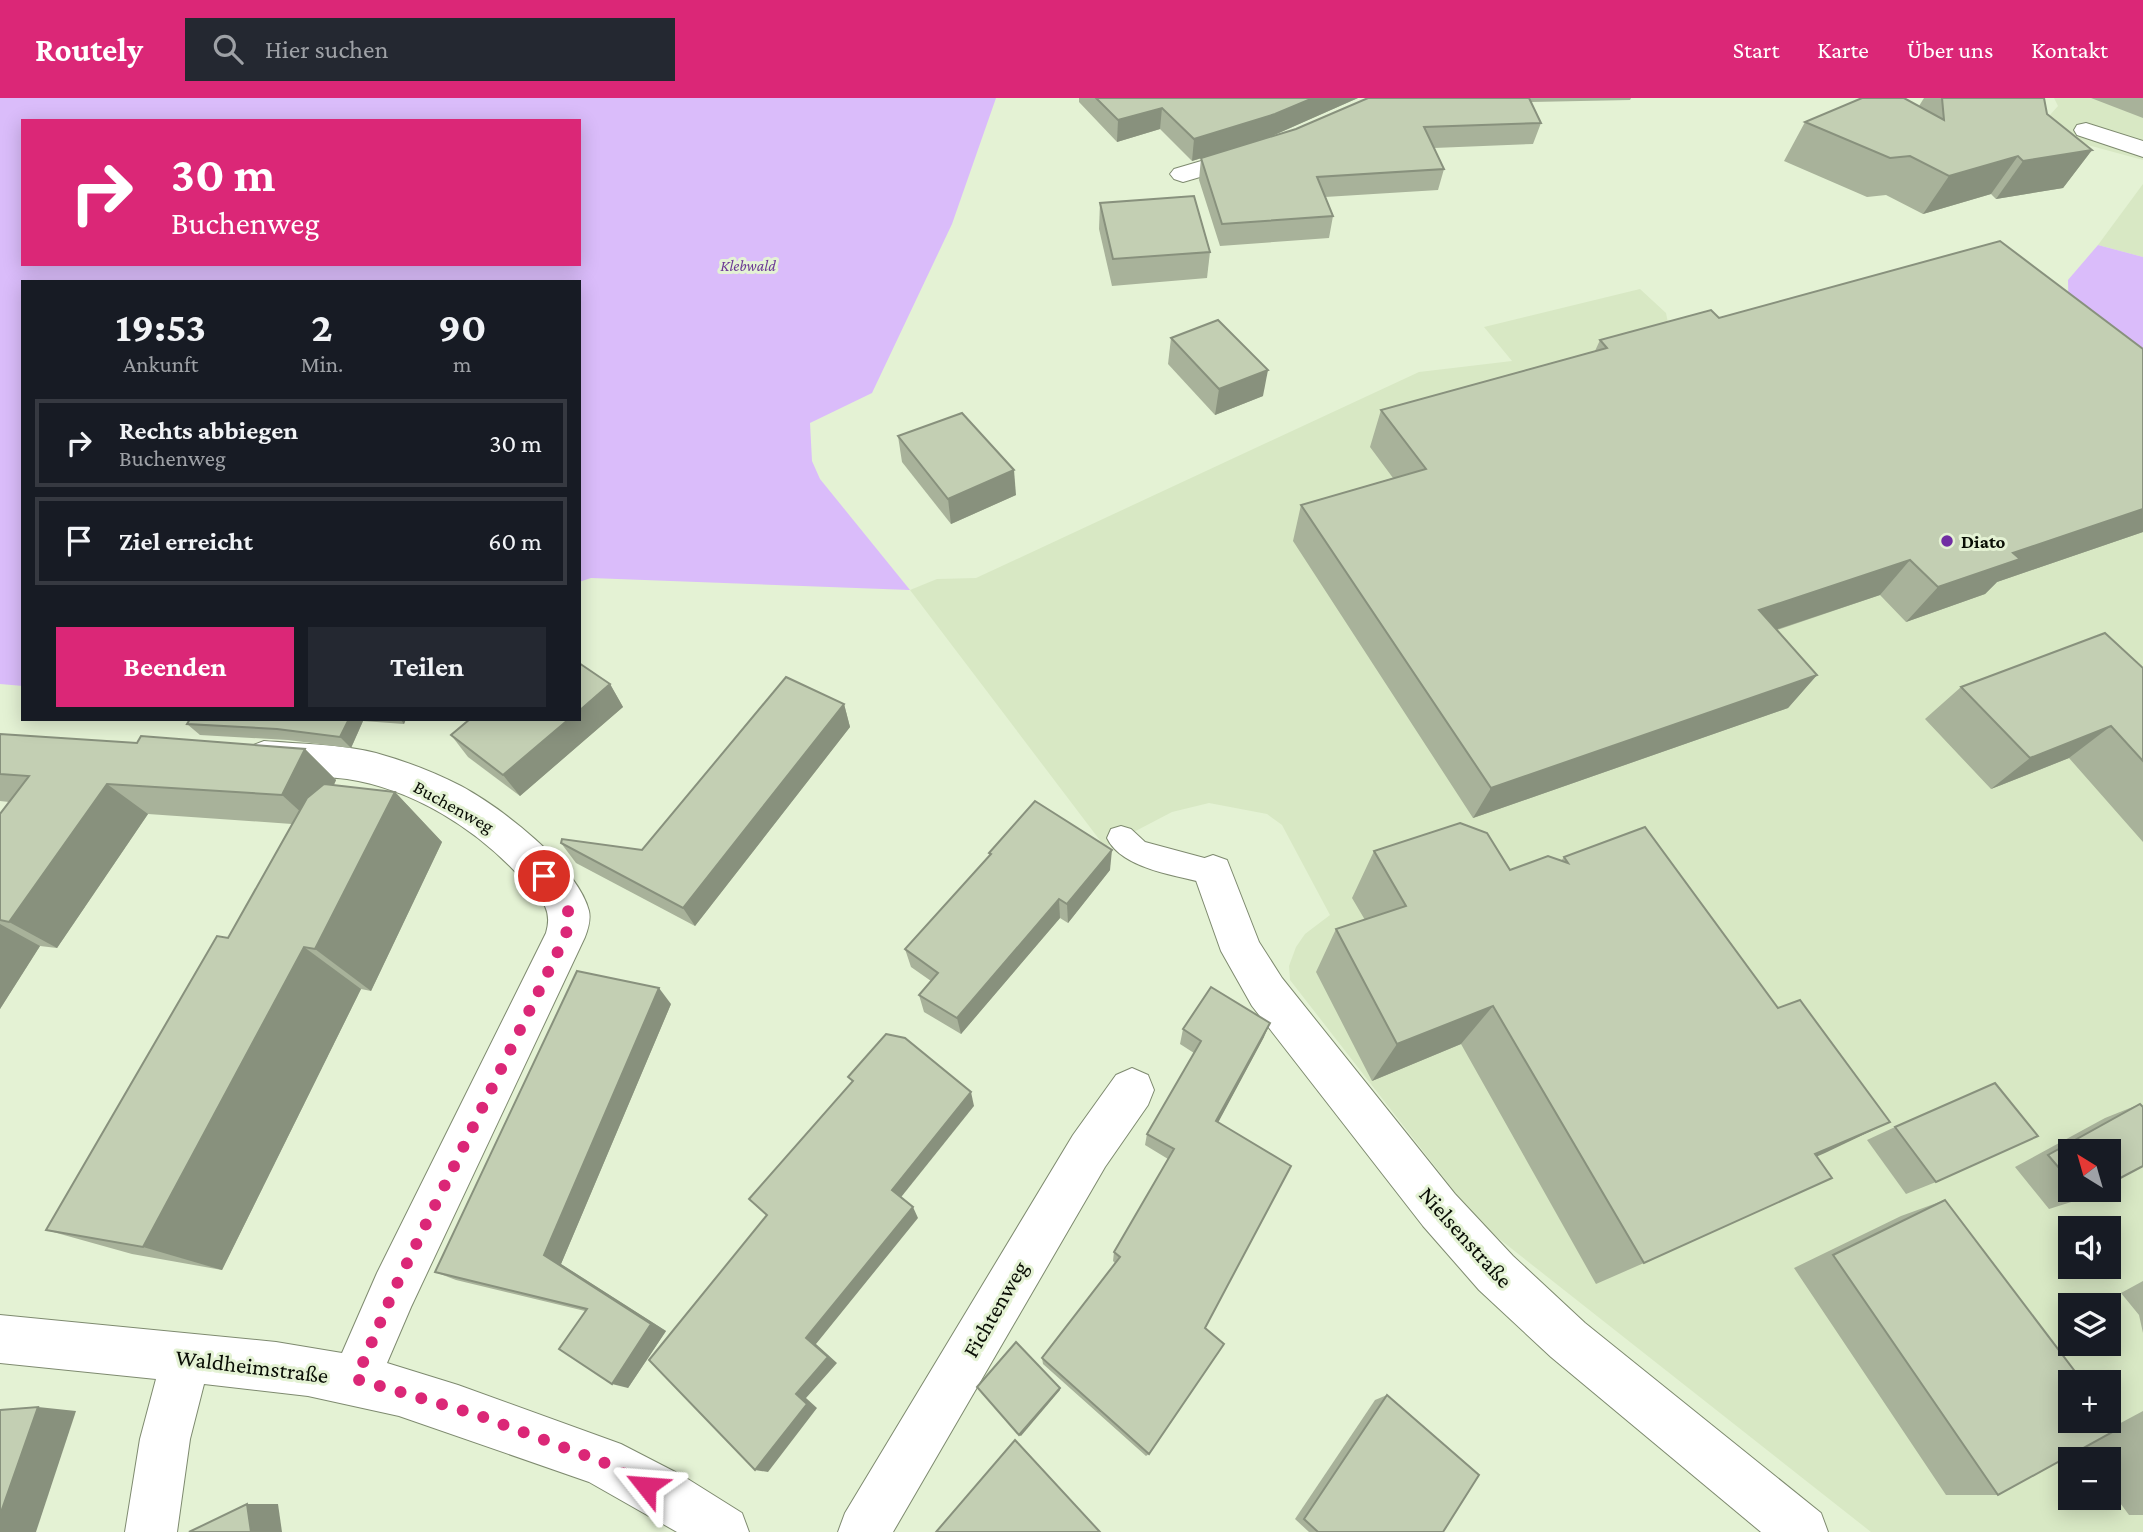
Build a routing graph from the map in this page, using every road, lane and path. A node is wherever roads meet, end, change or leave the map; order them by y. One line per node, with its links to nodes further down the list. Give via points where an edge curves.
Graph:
1 (2086, 130): 3 (street)
2 (1272, 147): 4 (street)
3 (2143, 149)
4 (1182, 174)
5 (226, 755): 11 (street, Buchenweg, via 341,763 410,781 473,813 506,837 529,857 569,909 565,937 394,1290)
6 (1121, 838): 7 (lane, via 1137,852)
7 (1213, 872): 15 (street, Nielsenstraße, via 1242,951 1267,992 1464,1240 1568,1340)
8 (1132, 1090): 14 (street, Fichtenweg, via 1089,1151)
9 (0, 1339): 10 (street, Waldheimstraße)
10 (186, 1358): 11 (street, Waldheimstraße); 12 (street, via 165,1439)
11 (356, 1379): 13 (street, Waldheimstraße, via 475,1414 603,1462)
12 (151, 1532)
13 (723, 1532)
14 (864, 1532)
15 (1802, 1532)

